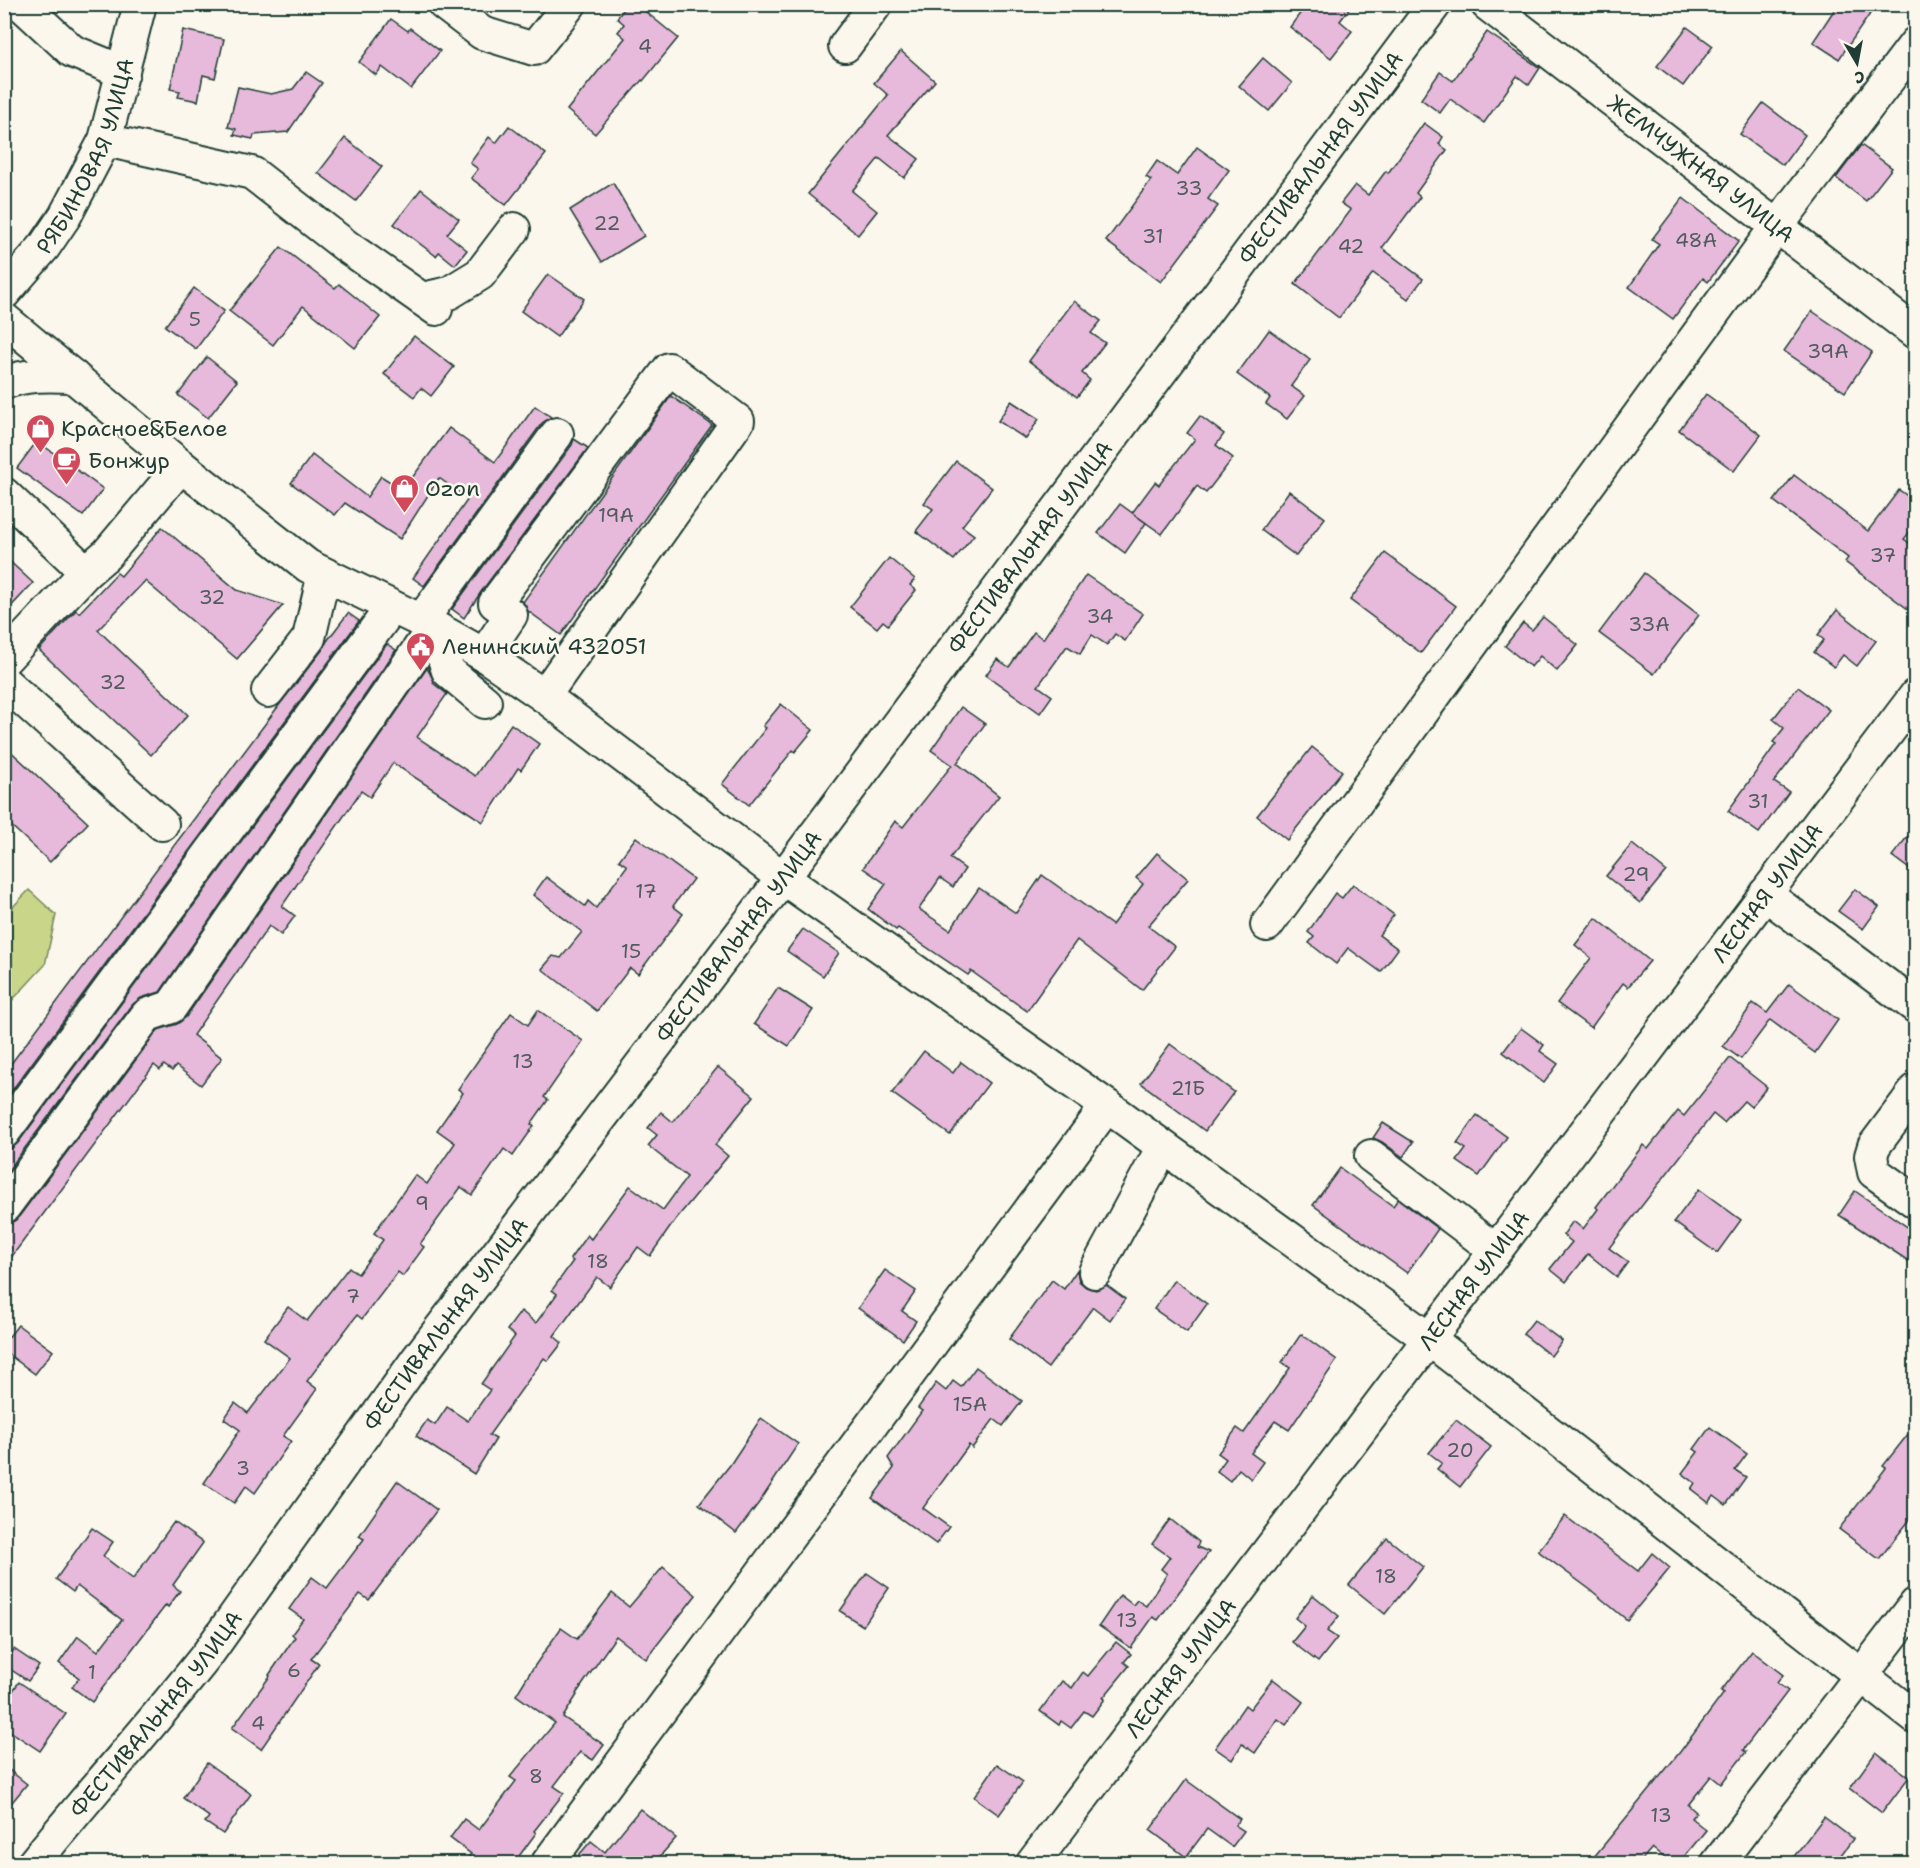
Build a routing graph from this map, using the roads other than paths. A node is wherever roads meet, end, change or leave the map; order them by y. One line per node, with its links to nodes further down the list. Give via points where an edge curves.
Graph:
1 (21, 4): 10 (street, via 72,51)
2 (140, 4): 10 (street, РЯБИНОВАЯ УЛИЦА)
3 (444, 4): 4 (street, via 482,33 534,49)
4 (570, 4)
5 (876, 4): 9 (street)
6 (1435, 4): 34 (street, ФЕСТИВАЛЬНАЯ УЛИЦА)
7 (1487, 4): 12 (street, ЖЕМЧУЖНАЯ УЛИЦА)
8 (1916, 43): 12 (street)
9 (845, 46)
10 (123, 72): 11 (street, РЯБИНОВАЯ УЛИЦА)
11 (105, 140): 13 (street, via 252,173 429,304 480,274); 14 (street, РЯБИНОВАЯ УЛИЦА, via 65,216)
12 (1777, 226): 16 (street, ЖЕМЧУЖНАЯ УЛИЦА); 36 (street)
13 (514, 229)
14 (4, 293)
15 (4, 319): 17 (street)
16 (1916, 333)
17 (73, 376): 18 (street, via 41,374); 20 (street)
18 (4, 383)
19 (557, 434): 25 (street)
20 (181, 466): 22 (street); 23 (street, via 308,566)
21 (4, 494): 22 (street)
22 (86, 572): 27 (street)
23 (324, 574): 24 (street); 29 (street, via 309,638)
24 (392, 607): 25 (street); 40 (street)
25 (428, 624): 26 (street); 32 (street, via 448,671); 44 (street, via 171,1007 147,1015)
26 (484, 655): 31 (street); 31 (street, via 511,615 495,603 669,369 738,421)
27 (4, 660)
28 (4, 682): 33 (street)
29 (268, 691)
30 (1916, 695): 35 (street, ЛЕСНАЯ УЛИЦА)
31 (544, 696): 34 (street)
32 (485, 702)
33 (162, 824)
34 (783, 878): 39 (street); 51 (street, ФЕСТИВАЛЬНАЯ УЛИЦА, via 416,1361 207,1655)
35 (1765, 894): 37 (street); 45 (street, ЛЕСНАЯ УЛИЦА)
36 (1267, 925)
37 (1916, 1007)
38 (1916, 1090): 43 (street, via 1871,1155 1874,1172)
39 (1107, 1106): 41 (street); 52 (street)
40 (4, 1132)
41 (1163, 1147): 46 (street); 47 (street)
42 (1371, 1156): 45 (street)
43 (1916, 1202)
44 (4, 1207)
45 (1495, 1250): 47 (street, ЛЕСНАЯ УЛИЦА)
46 (1095, 1272)
47 (1429, 1339): 49 (street); 53 (street, ЛЕСНАЯ УЛИЦА)
48 (1916, 1604): 49 (street)
49 (1861, 1675): 50 (street); 54 (street)
50 (1916, 1718)
51 (33, 1863)
52 (547, 1863)
53 (1032, 1863)
54 (1717, 1863)

